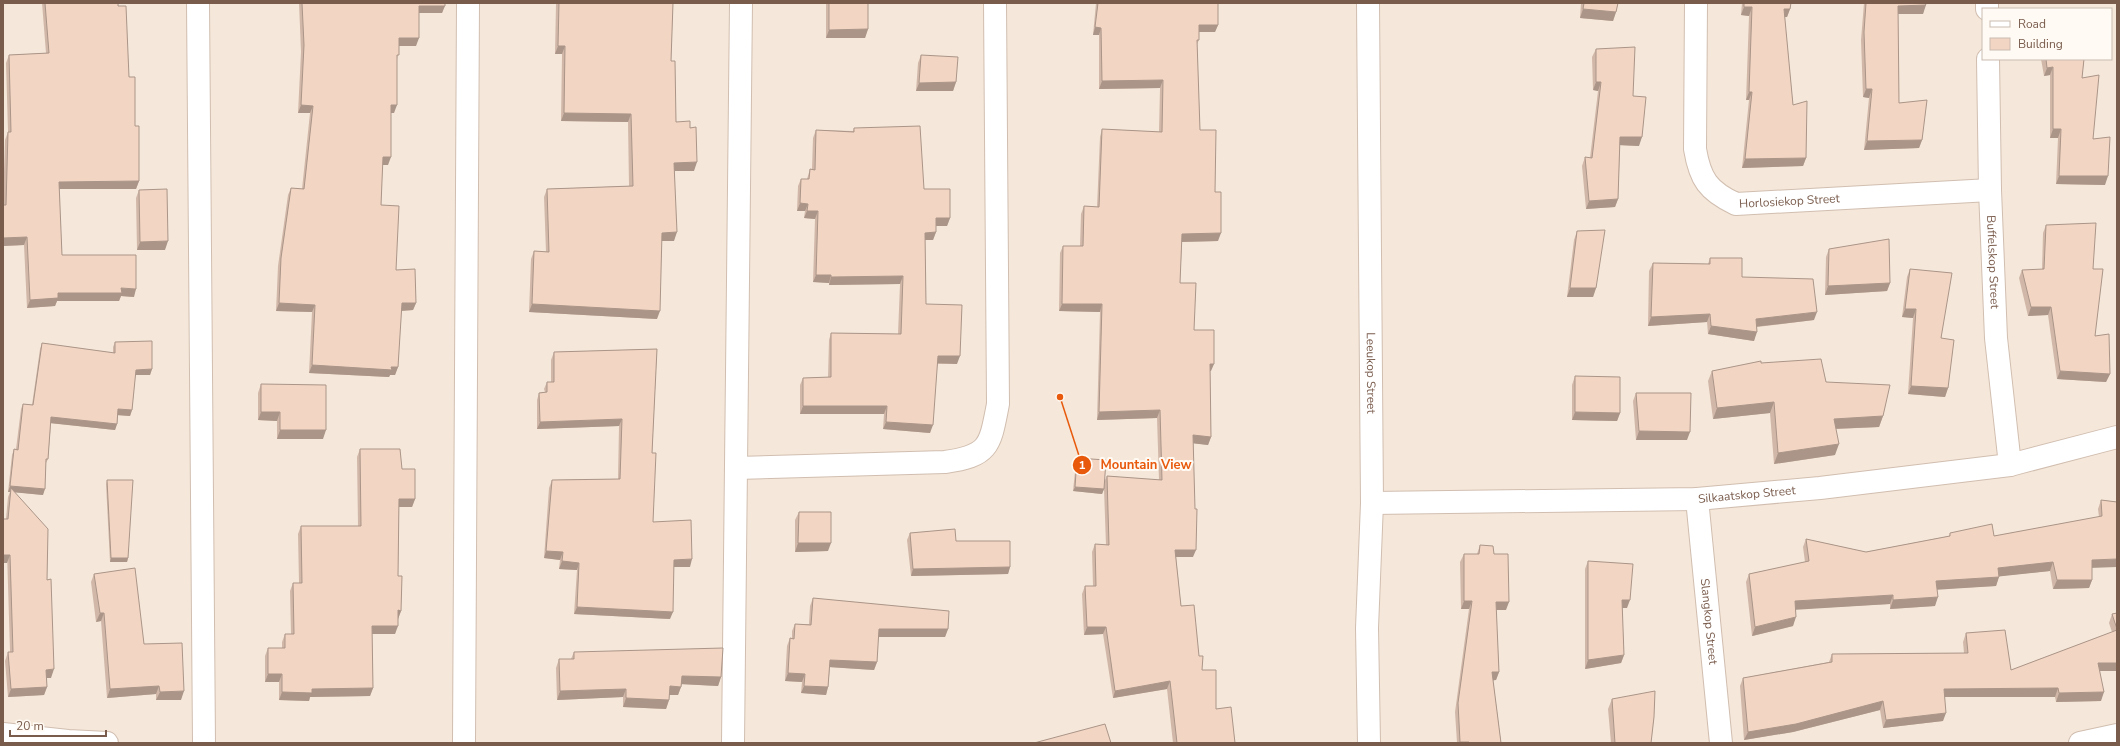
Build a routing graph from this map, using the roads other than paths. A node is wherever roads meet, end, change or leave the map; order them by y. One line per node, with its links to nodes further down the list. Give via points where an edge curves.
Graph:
1 (198, 3): 17 (street)
2 (468, 3): 18 (street)
3 (741, 3): 11 (street)
4 (995, 3): 11 (street, via 998,404 991,439 980,453 967,459 945,462)
5 (1368, 3): 13 (street, Leeukop Street)
6 (1696, 3): 8 (street, Horlosiekop Street, via 1695,149 1698,169 1707,184 1720,197 1736,204)
7 (1988, 60): 8 (street, Buffelskop Street)
8 (1990, 190): 10 (street, Buffelskop Street, via 1996,338)
9 (2117, 437): 10 (street, Silkaatskop Street)
10 (2010, 465): 12 (street, Silkaatskop Street, via 1820,488)
11 (736, 468): 19 (street)
12 (1697, 499): 13 (street, Silkaatskop Street); 21 (street, Slangkop Street)
13 (1372, 503): 20 (street, Leeukop Street, via 1367,628)
14 (3, 734): 16 (street)
15 (2117, 734): 22 (street)
16 (107, 743)
17 (204, 743)
18 (464, 743)
19 (733, 743)
20 (1369, 743)
21 (1721, 743)
22 (2080, 743)

